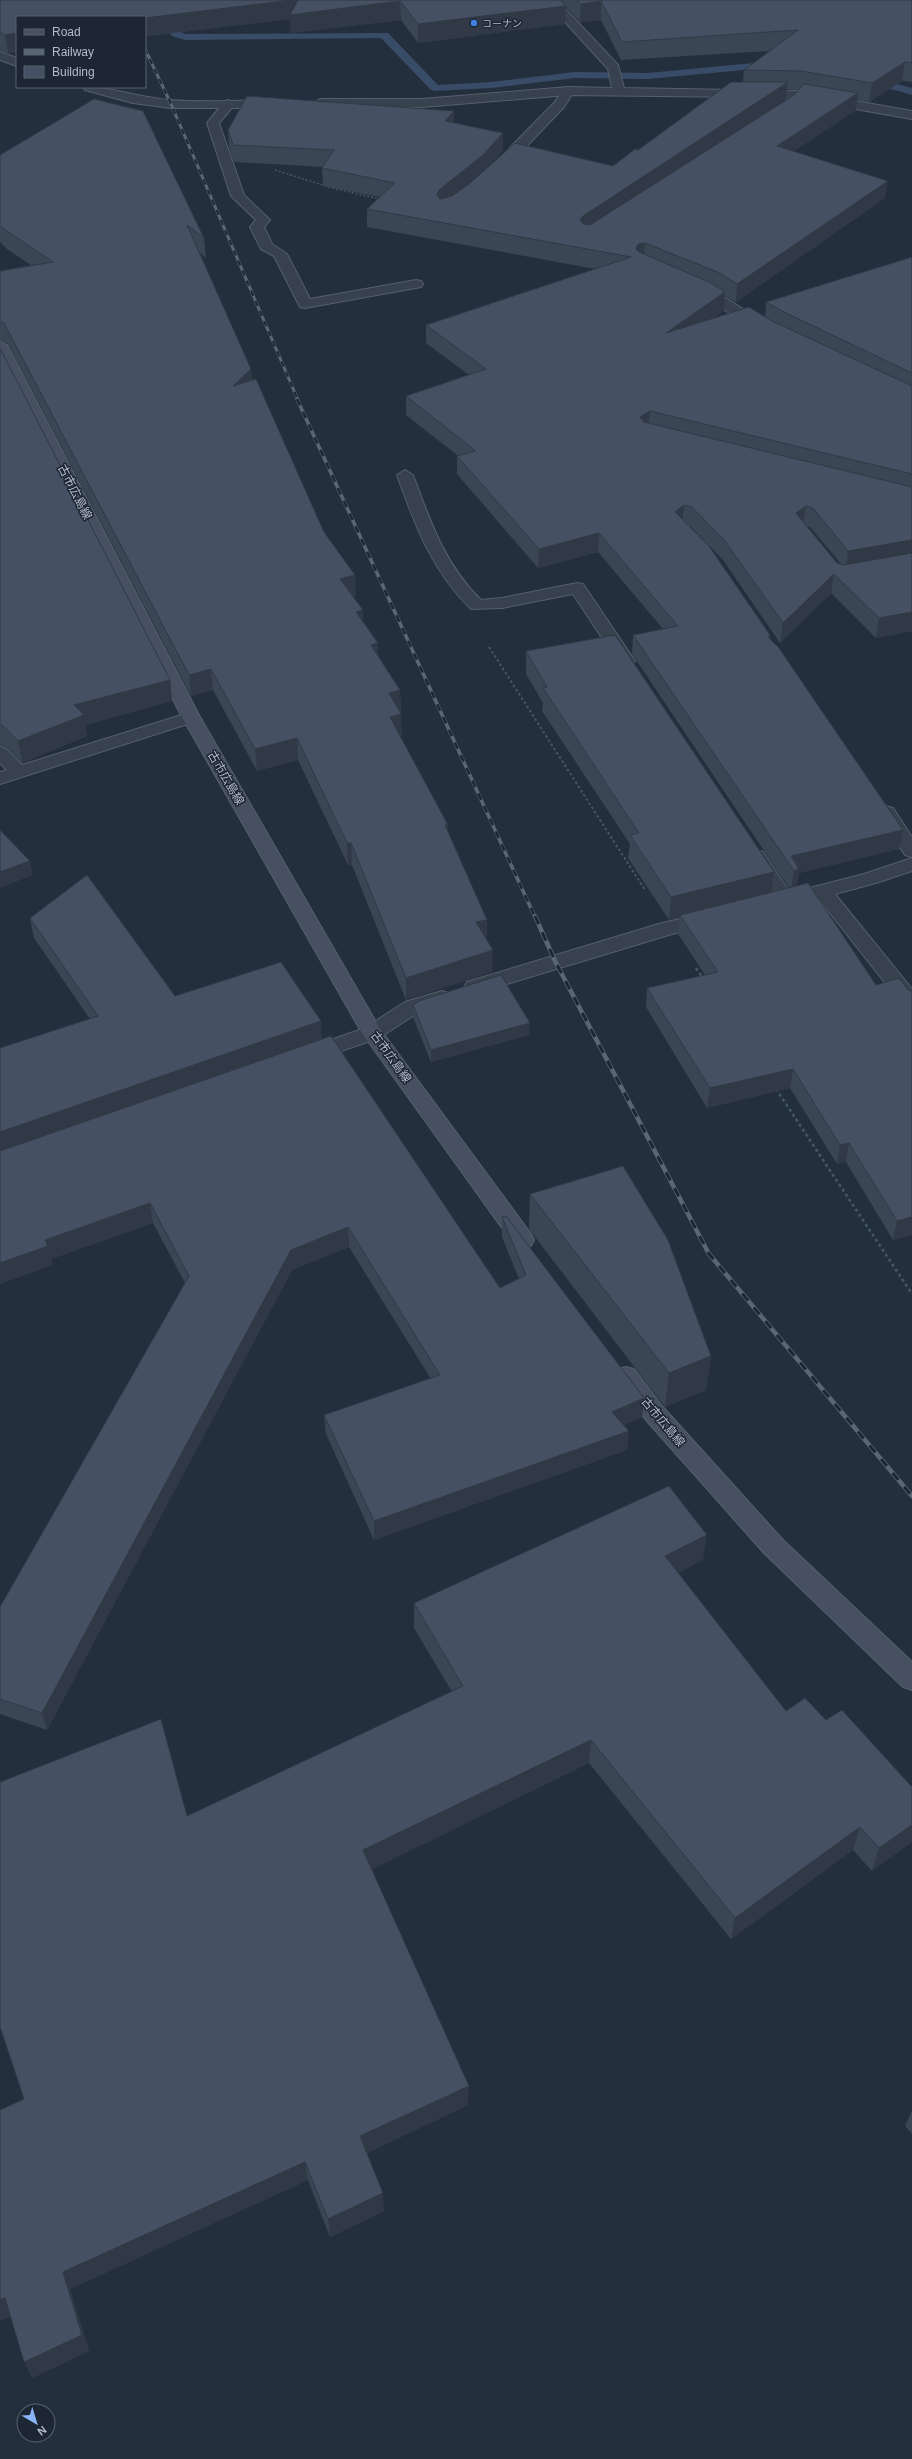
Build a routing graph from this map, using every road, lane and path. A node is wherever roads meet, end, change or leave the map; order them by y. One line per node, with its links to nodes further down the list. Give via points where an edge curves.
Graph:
1 (551, 0): 6 (street, via 614,68)
2 (0, 56): 3 (street)
3 (16, 62)
4 (93, 88): 9 (street, via 133,99 171,104)
5 (568, 91): 6 (street); 8 (street, via 422,103); 14 (street, via 560,104)
6 (619, 92): 7 (street)
7 (799, 96): 11 (street); 12 (street)
8 (306, 103)
9 (229, 104): 10 (street); 13 (street, via 213,123)
10 (283, 104)
11 (787, 108)
12 (912, 115)
13 (222, 148): 15 (path, via 269,168 332,188); 16 (street, via 238,196 263,220 256,227 266,246 280,254 306,304)
14 (489, 177)
15 (385, 200)
16 (416, 284)
17 (685, 284): 18 (street, via 713,296)
18 (776, 335)
19 (0, 345): 22 (main road, 古市広島線)
20 (405, 475): 21 (street, via 430,543 462,593 477,605 502,603 576,588)
21 (634, 672)
22 (191, 718): 24 (street); 33 (main road, 古市広島線)
23 (0, 753): 24 (street)
24 (19, 772): 25 (street)
25 (0, 778)
26 (876, 798): 28 (street)
27 (746, 842): 30 (street, via 777,902)
28 (912, 851)
29 (912, 864): 30 (street)
30 (822, 891): 32 (street)
31 (723, 915): 33 (street, via 555,961 412,1007)
32 (912, 1004)
33 (372, 1033): 34 (street); 35 (main road, 古市広島線)
34 (290, 1061)
35 (534, 1255)
36 (611, 1356): 37 (main road, 古市広島線, via 654,1413 772,1546)
37 (912, 1679)

